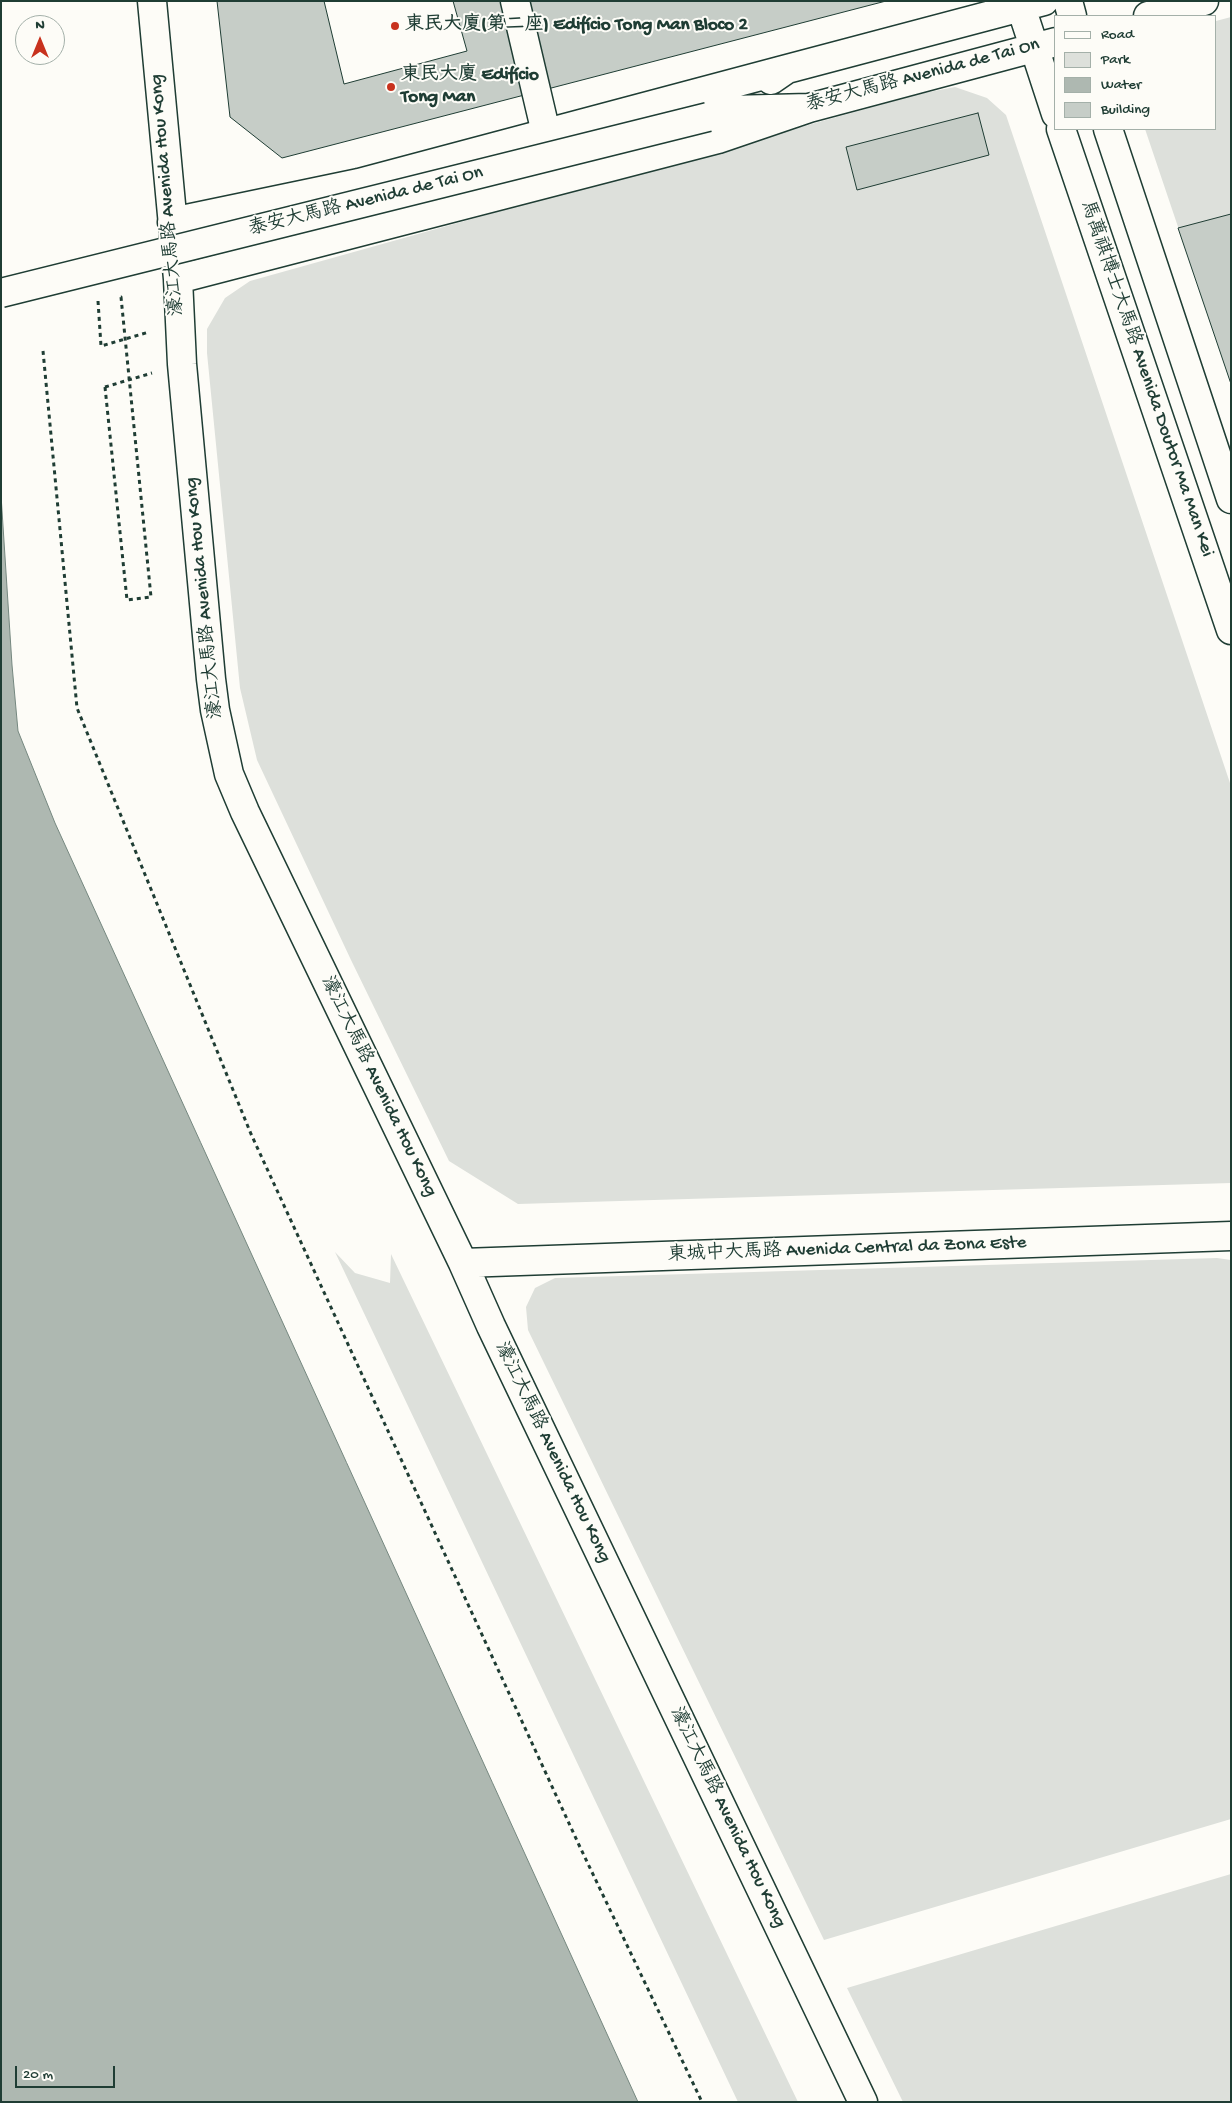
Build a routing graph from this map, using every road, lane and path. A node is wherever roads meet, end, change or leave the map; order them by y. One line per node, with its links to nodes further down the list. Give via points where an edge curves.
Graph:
1 (152, 1): 16 (main road, 濠江大馬路 Avenida Hou Kong)
2 (515, 1): 15 (main road)
3 (1068, 1): 6 (main road)
4 (1204, 1): 7 (main road)
5 (1028, 3): 8 (main road); 9 (main road, 泰安大馬路 Avenida de Tai On)
6 (1072, 15)
7 (1152, 15)
8 (1045, 44): 10 (main road); 11 (main road, 泰安大馬路 Avenida de Tai On)
9 (787, 69): 12 (main road, 泰安大馬路 Avenida de Tai On); 15 (main road)
10 (1054, 101)
11 (810, 108): 12 (main road, 泰安大馬路 Avenida de Tai On); 17 (main road, via 718,139)
12 (719, 114): 18 (main road, 泰安大馬路 Avenida de Tai On, bridge)
13 (1061, 130): 27 (main road, 馬萬祺博士大馬路 Avenida Doutor Ma Man Kei)
14 (1108, 130): 26 (main road)
15 (546, 133): 16 (main road, via 359,183)
16 (172, 222): 17 (main road, 濠江大馬路 Avenida Hou Kong)
17 (178, 279): 23 (main road, 濠江大馬路 Avenida Hou Kong)
18 (1, 293)
19 (113, 298): 25 (path, bridge, via 121,297 151,597 127,600 105,388)
20 (106, 300): 21 (path)
21 (98, 301): 22 (path); 23 (path, via 101,346)
22 (88, 304)
23 (179, 324): 25 (main road, 濠江大馬路 Avenida Hou Kong)
24 (43, 351): 30 (path, via 77,708 252,1134 579,1846)
25 (182, 364): 29 (main road, 濠江大馬路 Avenida Hou Kong, via 211,679 229,774)
26 (1231, 499)
27 (1231, 630)
28 (1231, 1236): 29 (main road, 東城中大馬路 Avenida Central da Zona Este)
29 (463, 1263): 31 (main road, 濠江大馬路 Avenida Hou Kong)
30 (702, 2102)
31 (863, 2102)

